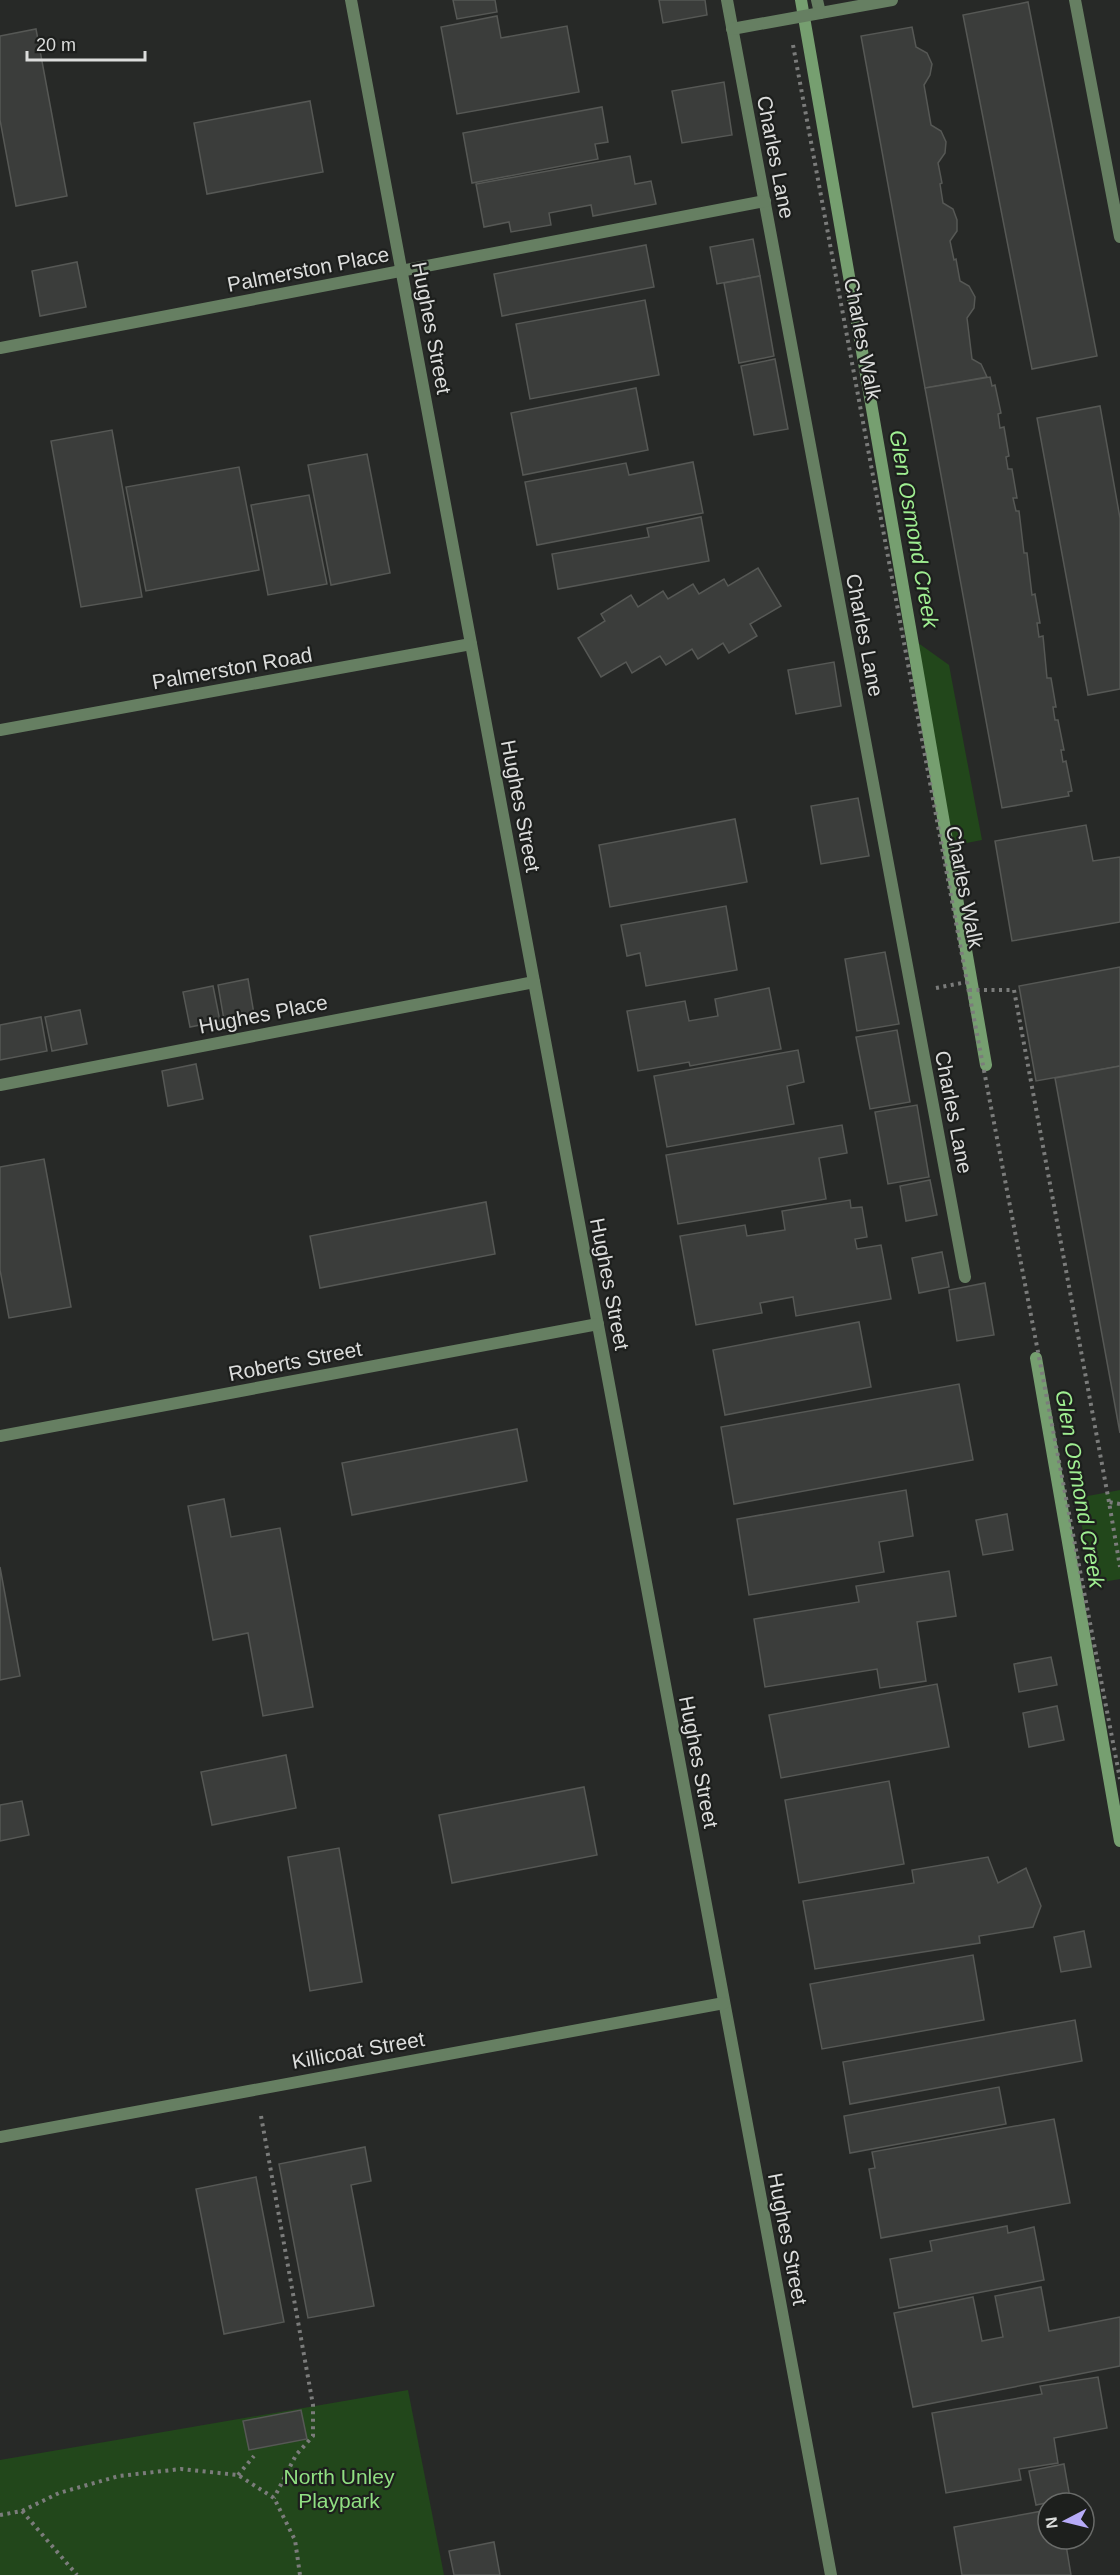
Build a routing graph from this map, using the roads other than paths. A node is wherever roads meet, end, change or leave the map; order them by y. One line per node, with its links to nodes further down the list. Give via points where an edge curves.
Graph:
1 (351, 0): 10 (street, Hughes Street)
2 (727, 0): 7 (street, Charles Lane)
3 (817, 0): 6 (street)
4 (892, 0): 6 (street)
5 (1075, 0): 9 (street)
6 (818, 14): 7 (street)
7 (732, 29): 8 (street, Charles Lane)
8 (765, 201): 10 (street, Palmerston Place); 16 (street, Charles Lane)
9 (1120, 237)
10 (401, 272): 11 (street, Palmerston Place); 12 (street, Hughes Street)
11 (0, 348)
12 (471, 645): 13 (street, Palmerston Road); 14 (street, Hughes Street)
13 (0, 730)
14 (534, 982): 15 (street, Hughes Place); 17 (street, Hughes Street)
15 (0, 1085)
16 (965, 1277)
17 (598, 1324): 18 (street, Roberts Street); 19 (street, Hughes Street)
18 (0, 1436)
19 (724, 2003): 20 (street, Killicoat Street); 21 (street, Hughes Street)
20 (0, 2137)
21 (831, 2575)

